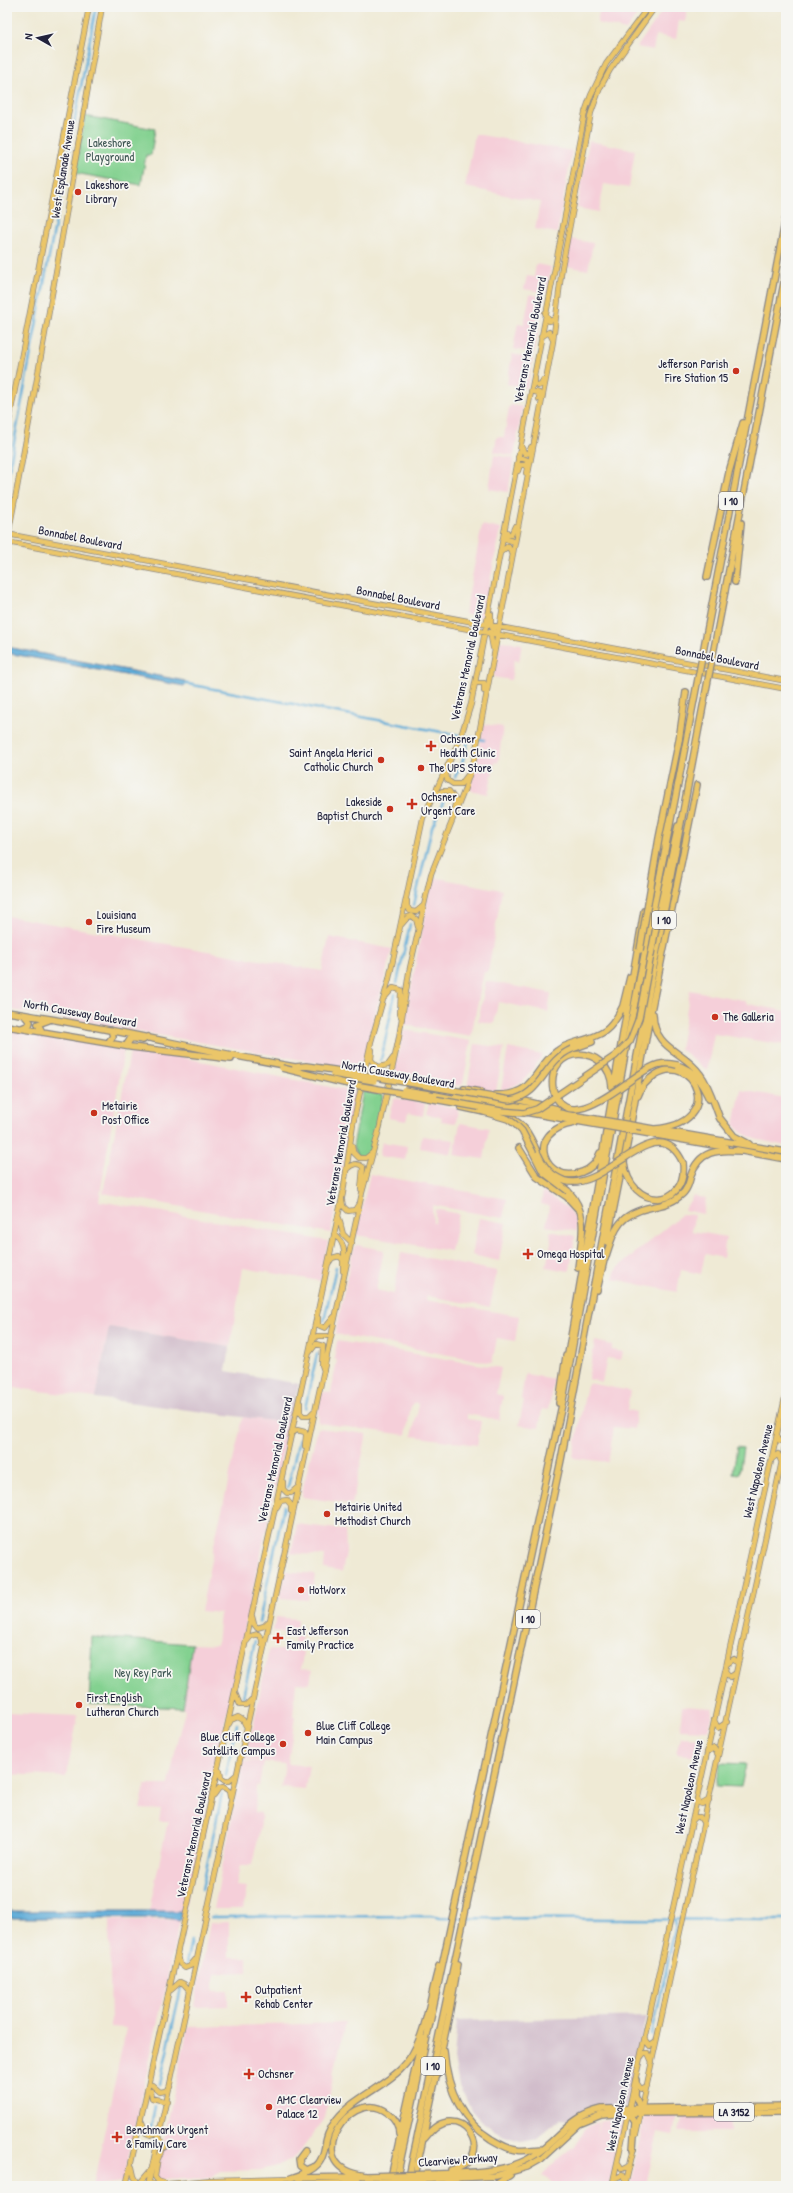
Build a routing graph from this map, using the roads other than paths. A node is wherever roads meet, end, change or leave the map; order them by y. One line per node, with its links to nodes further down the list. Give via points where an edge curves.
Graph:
1 (89, 7): 20 (main road, West Esplanade Avenue)
2 (102, 7): 31 (main road, West Esplanade Avenue)
3 (648, 7): 5 (main road, Veterans Memorial Boulevard, via 600,74 585,112)
4 (655, 7): 6 (main road, Veterans Memorial Boulevard, via 604,80 592,113)
5 (576, 157): 6 (main road, via 574,176); 9 (main road, Veterans Memorial Boulevard)
6 (578, 180): 10 (main road, Veterans Memorial Boulevard, via 562,267)
7 (786, 217): 18 (highway, I 10)
8 (786, 272): 25 (highway, I 10)
9 (546, 313): 10 (main road, via 550,321); 11 (main road, Veterans Memorial Boulevard)
10 (557, 315): 12 (main road, Veterans Memorial Boulevard)
11 (541, 338): 12 (main road, via 549,332); 13 (main road, Veterans Memorial Boulevard)
12 (553, 342): 14 (main road, Veterans Memorial Boulevard)
13 (534, 373): 14 (main road, via 538,386 542,384); 15 (main road, Veterans Memorial Boulevard)
14 (546, 375): 19 (main road, Veterans Memorial Boulevard)
15 (531, 391): 16 (main road, via 539,392); 17 (main road, Veterans Memorial Boulevard)
16 (539, 400): 17 (main road, via 534,397); 19 (main road)
17 (528, 403): 22 (main road, Veterans Memorial Boulevard)
18 (747, 414): 38 (highway, via 736,445); 63 (highway, I 10, bridge)
19 (539, 418): 21 (main road, Veterans Memorial Boulevard)
20 (7, 431)
21 (536, 435): 22 (main road, via 529,453 523,453); 27 (main road, Veterans Memorial Boulevard)
22 (520, 445): 23 (main road, Veterans Memorial Boulevard)
23 (518, 457): 24 (main road, via 527,460); 26 (main road, Veterans Memorial Boulevard)
24 (527, 468): 26 (main road, via 520,465); 27 (main road)
25 (746, 480): 39 (highway); 60 (highway, I 10, bridge)
26 (512, 488): 29 (main road, Veterans Memorial Boulevard)
27 (525, 491): 28 (main road, Veterans Memorial Boulevard)
28 (520, 519): 30 (main road, via 513,534 508,535); 34 (main road, Veterans Memorial Boulevard)
29 (506, 520): 30 (main road); 36 (main road, Veterans Memorial Boulevard)
30 (507, 530): 34 (main road, via 506,539)
31 (8, 534): 32 (main road, Bonnabel Boulevard); 33 (main road, West Esplanade Avenue)
32 (41, 540): 35 (main road, via 42,545); 43 (main road, Bonnabel Boulevard)
33 (7, 542): 35 (main road, Bonnabel Boulevard)
34 (515, 542): 37 (main road, Veterans Memorial Boulevard)
35 (39, 549): 44 (main road, Bonnabel Boulevard)
36 (500, 554): 37 (main road, via 505,546 508,546); 40 (main road, Veterans Memorial Boulevard)
37 (513, 556): 42 (main road, Veterans Memorial Boulevard)
38 (707, 577)
39 (735, 582)
40 (491, 597): 41 (main road, via 493,600); 45 (main road, Veterans Memorial Boulevard)
41 (490, 616): 42 (main road, via 494,620); 45 (main road)
42 (501, 619): 46 (main road, Veterans Memorial Boulevard)
43 (459, 620): 44 (main road, via 438,618); 45 (main road, Bonnabel Boulevard)
44 (436, 624): 47 (main road, Bonnabel Boulevard)
45 (489, 625): 46 (main road, Bonnabel Boulevard); 47 (main road, Veterans Memorial Boulevard); 49 (main road); 50 (main road)
46 (499, 627): 48 (main road, Bonnabel Boulevard); 50 (main road, Veterans Memorial Boulevard)
47 (485, 632): 49 (main road, Bonnabel Boulevard); 54 (main road, Veterans Memorial Boulevard)
48 (531, 633): 51 (main road, via 530,639); 53 (main road, Bonnabel Boulevard)
49 (491, 634): 50 (main road, Bonnabel Boulevard); 52 (main road)
50 (498, 635): 51 (main road, Bonnabel Boulevard); 52 (main road, Veterans Memorial Boulevard)
51 (516, 638): 55 (main road, Bonnabel Boulevard)
52 (493, 662): 57 (main road, Veterans Memorial Boulevard)
53 (786, 681)
54 (475, 683): 57 (main road, via 485,684); 58 (main road, Veterans Memorial Boulevard, via 463,730)
55 (786, 689)
56 (686, 692): 78 (highway, bridge, via 680,740 659,838 640,950 630,1014)
57 (486, 698): 59 (main road, Veterans Memorial Boulevard)
58 (453, 754): 59 (main road, via 446,773 449,782 461,784); 62 (main road, Veterans Memorial Boulevard)
59 (472, 768): 64 (main road, Veterans Memorial Boulevard)
60 (688, 784): 65 (highway); 96 (highway, bridge, via 669,862 639,1018 623,1049 537,1109 517,1113); 127 (highway, I 10)
61 (697, 785): 65 (highway)
62 (427, 808): 64 (main road, via 438,793 449,791 456,801); 66 (main road, Veterans Memorial Boulevard)
63 (673, 812): 70 (highway, via 667,822 652,870); 78 (highway, I 10)
64 (450, 823): 67 (main road, Veterans Memorial Boulevard, via 433,866)
65 (676, 890): 72 (highway)
66 (407, 894): 67 (main road, via 407,906 410,911 416,912); 68 (main road, Veterans Memorial Boulevard)
67 (424, 905): 69 (main road, Veterans Memorial Boulevard)
68 (400, 926): 69 (main road, via 406,918 412,916 416,922); 71 (main road, Veterans Memorial Boulevard)
69 (417, 935): 77 (main road, Veterans Memorial Boulevard)
70 (635, 956): 73 (highway); 93 (highway)
71 (383, 1000): 77 (main road, via 393,988 401,990); 83 (main road, Veterans Memorial Boulevard)
72 (654, 1002): 100 (highway); 102 (highway, via 653,1022 656,1032 667,1047 699,1072)
73 (622, 1006): 89 (highway, bridge, via 618,1023 605,1035 572,1049 553,1061 527,1095 510,1100 334,1070); 94 (highway, via 614,1024 602,1034 557,1050 526,1088 512,1094)
74 (7, 1012): 75 (highway, North Causeway Boulevard)
75 (23, 1014): 76 (highway, North Causeway Boulevard); 80 (highway, via 30,1022 29,1025)
76 (52, 1020): 81 (highway, North Causeway Boulevard); 82 (highway, via 38,1024)
77 (402, 1021): 87 (main road, Veterans Memorial Boulevard)
78 (631, 1024): 143 (highway, I 10)
79 (7, 1026): 80 (highway, North Causeway Boulevard)
80 (20, 1028): 82 (highway, North Causeway Boulevard)
81 (110, 1030): 84 (highway, North Causeway Boulevard); 85 (highway, via 113,1036)
82 (42, 1032): 85 (highway, North Causeway Boulevard)
83 (373, 1032): 87 (main road, via 371,1060 375,1065 388,1065); 103 (main road, Veterans Memorial Boulevard)
84 (148, 1037): 86 (highway, via 142,1040 131,1038); 88 (highway, North Causeway Boulevard)
85 (108, 1043): 86 (highway, North Causeway Boulevard)
86 (126, 1046): 88 (highway, North Causeway Boulevard)
87 (396, 1050): 112 (main road, Veterans Memorial Boulevard)
88 (257, 1062): 89 (highway, North Causeway Boulevard); 90 (highway, North Causeway Boulevard)
89 (295, 1067): 92 (highway, North Causeway Boulevard, bridge)
90 (282, 1068): 92 (highway, North Causeway Boulevard, bridge); 96 (highway, bridge, via 344,1083)
91 (464, 1089): 94 (highway)
92 (435, 1093): 97 (highway, North Causeway Boulevard); 99 (highway, North Causeway Boulevard)
93 (613, 1093): 102 (highway, bridge, via 611,1080 606,1068 596,1058 579,1054 566,1058 558,1065 553,1080 557,1099 564,1106 576,1109 597,1103 651,1067 663,1064 677,1065 697,1078); 105 (highway)
94 (496, 1095): 99 (highway)
95 (427, 1101): 97 (highway)
96 (456, 1103): 118 (highway, bridge, via 501,1116 515,1124 522,1131 543,1172 568,1191 578,1204)
97 (481, 1104): 99 (highway, North Causeway Boulevard)
98 (461, 1108): 109 (highway, bridge, via 508,1116 516,1120 528,1132 545,1168 560,1179 578,1183 597,1176 650,1143 667,1145 675,1149 683,1163 684,1173 675,1192 667,1197 650,1198 636,1190 626,1173)
99 (544, 1110): 101 (highway, North Causeway Boulevard); 101 (highway)
100 (633, 1112): 104 (highway, via 644,1083 658,1073 676,1071 686,1075 697,1089 696,1109 678,1126); 109 (highway)
101 (581, 1119): 104 (highway, North Causeway Boulevard, bridge); 105 (highway, via 550,1132 544,1150 545,1159 550,1167 566,1175 580,1173 594,1165); 106 (highway, North Causeway Boulevard, bridge)
102 (720, 1119): 107 (highway, via 740,1140)
103 (353, 1124): 112 (main road, via 352,1152 358,1158); 114 (main road, Veterans Memorial Boulevard)
104 (655, 1129): 106 (highway, North Causeway Boulevard)
105 (605, 1135): 135 (highway)
106 (693, 1139): 107 (highway, North Causeway Boulevard); 110 (highway, North Causeway Boulevard)
107 (759, 1147): 111 (highway, North Causeway Boulevard)
108 (519, 1148): 118 (highway, via 533,1173 572,1202)
109 (626, 1150): 121 (highway)
110 (740, 1150): 113 (highway, North Causeway Boulevard); 121 (highway, via 717,1150 702,1157 695,1165 687,1188 681,1196 668,1203 627,1215 613,1233)
111 (786, 1152)
112 (373, 1153): 115 (main road, Veterans Memorial Boulevard)
113 (786, 1159)
114 (346, 1169): 115 (main road, via 353,1164 363,1167); 116 (main road, Veterans Memorial Boulevard)
115 (361, 1195): 116 (main road, via 357,1206 351,1212 345,1209); 120 (main road, Veterans Memorial Boulevard)
116 (341, 1198): 117 (main road, Veterans Memorial Boulevard)
117 (340, 1205): 119 (main road, Veterans Memorial Boulevard); 120 (main road, via 340,1229)
118 (583, 1220): 135 (highway)
119 (334, 1234): 122 (main road, via 343,1243 345,1250); 123 (main road, Veterans Memorial Boulevard)
120 (352, 1243): 124 (main road, Veterans Memorial Boulevard)
121 (605, 1259): 127 (highway)
122 (343, 1268): 123 (main road, via 343,1260 336,1256 330,1260); 124 (main road)
123 (326, 1270): 125 (main road, Veterans Memorial Boulevard)
124 (344, 1278): 126 (main road, Veterans Memorial Boulevard)
125 (319, 1304): 126 (main road, via 317,1322 322,1328 328,1327); 129 (main road, Veterans Memorial Boulevard)
126 (338, 1307): 131 (main road, Veterans Memorial Boulevard)
127 (587, 1325): 172 (highway, I 10)
128 (327, 1336): 129 (main road, via 317,1336)
129 (310, 1344): 130 (main road, Veterans Memorial Boulevard)
130 (307, 1359): 131 (main road, via 314,1345 322,1345); 132 (main road, Veterans Memorial Boulevard)
131 (324, 1371): 134 (main road, Veterans Memorial Boulevard)
132 (301, 1390): 134 (main road, via 301,1414 312,1414); 137 (main road, Veterans Memorial Boulevard)
133 (786, 1393): 136 (main road, West Napoleon Avenue)
134 (317, 1402): 140 (main road, Veterans Memorial Boulevard)
135 (559, 1403): 143 (highway)
136 (777, 1435): 138 (main road, via 780,1441); 141 (main road, West Napoleon Avenue)
137 (290, 1436): 140 (main road, via 295,1430 305,1432); 144 (main road, Veterans Memorial Boulevard)
138 (786, 1439)
139 (786, 1442): 142 (main road, West Napoleon Avenue)
140 (306, 1454): 145 (main road, Veterans Memorial Boulevard)
141 (771, 1459): 142 (main road, via 778,1454); 153 (main road, West Napoleon Avenue)
142 (782, 1462): 152 (main road, West Napoleon Avenue)
143 (549, 1466): 175 (highway, I 10)
144 (283, 1473): 145 (main road, via 282,1486 285,1492 293,1492); 146 (main road, Veterans Memorial Boulevard)
145 (300, 1483): 147 (main road, Veterans Memorial Boulevard)
146 (271, 1523): 147 (main road, via 279,1503 287,1500 291,1508); 148 (main road, Veterans Memorial Boulevard)
147 (289, 1533): 149 (main road, Veterans Memorial Boulevard)
148 (252, 1612): 149 (main road, via 257,1628); 150 (main road, Veterans Memorial Boulevard)
149 (269, 1621): 151 (main road, Veterans Memorial Boulevard)
150 (245, 1645): 151 (main road, via 249,1638 258,1634 262,1639); 156 (main road, Veterans Memorial Boulevard)
151 (263, 1648): 157 (main road, Veterans Memorial Boulevard)
152 (738, 1664): 153 (main road, via 734,1659); 155 (main road, West Napoleon Avenue)
153 (727, 1665): 154 (main road, West Napoleon Avenue)
154 (725, 1671): 155 (main road, via 730,1677); 158 (main road, West Napoleon Avenue)
155 (736, 1673): 159 (main road, West Napoleon Avenue)
156 (234, 1691): 157 (main road, via 240,1705 246,1705); 161 (main road, Veterans Memorial Boulevard)
157 (252, 1700): 160 (main road, Veterans Memorial Boulevard)
158 (714, 1720): 159 (main road, via 718,1728); 162 (main road, West Napoleon Avenue)
159 (727, 1722): 163 (main road, West Napoleon Avenue)
160 (246, 1726): 161 (main road, via 243,1720 235,1718); 165 (main road, Veterans Memorial Boulevard)
161 (227, 1728): 164 (main road, Veterans Memorial Boulevard)
162 (706, 1752): 163 (main road, via 714,1748); 166 (main road, West Napoleon Avenue)
163 (718, 1756): 168 (main road, West Napoleon Avenue)
164 (219, 1765): 165 (main road, via 222,1780 229,1781); 167 (main road, Veterans Memorial Boulevard)
165 (236, 1774): 169 (main road, Veterans Memorial Boulevard)
166 (697, 1796): 168 (main road, via 700,1804); 170 (main road, West Napoleon Avenue)
167 (212, 1798): 169 (main road, via 219,1788 226,1788); 173 (main road, Veterans Memorial Boulevard)
168 (709, 1799): 171 (main road, West Napoleon Avenue)
169 (230, 1803): 174 (main road, Veterans Memorial Boulevard)
170 (691, 1822): 171 (main road, via 698,1816); 179 (main road, West Napoleon Avenue)
171 (704, 1824): 180 (main road, West Napoleon Avenue)
172 (458, 1946): 181 (highway, via 460,1954); 228 (highway, I 10)
173 (178, 1954): 174 (main road, via 180,1964 185,1968); 176 (main road, Veterans Memorial Boulevard)
174 (197, 1957): 177 (main road, Veterans Memorial Boulevard)
175 (444, 1959): 178 (highway, via 439,1966); 210 (highway, I 10)
176 (170, 1991): 177 (main road, via 180,1982); 185 (main road, Veterans Memorial Boulevard)
177 (190, 1991): 186 (main road, Veterans Memorial Boulevard)
178 (425, 2018): 188 (highway, via 414,2051 406,2064); 200 (highway)
179 (644, 2038): 180 (main road, via 650,2046); 182 (main road, West Napoleon Avenue)
180 (657, 2040): 183 (main road, West Napoleon Avenue)
181 (444, 2045): 199 (highway); 201 (highway, via 445,2068 451,2089 468,2120 487,2136 511,2149)
182 (640, 2057): 183 (main road, via 648,2053); 184 (main road, West Napoleon Avenue)
183 (652, 2064): 187 (main road, West Napoleon Avenue)
184 (636, 2080): 187 (main road, via 641,2088); 192 (highway, via 635,2097); 193 (main road, West Napoleon Avenue)
185 (151, 2083): 186 (main road, via 160,2092); 189 (main road, via 152,2098); 195 (main road, Veterans Memorial Boulevard)
186 (170, 2086): 189 (main road, Veterans Memorial Boulevard)
187 (647, 2086): 192 (main road, West Napoleon Avenue)
188 (366, 2094): 203 (highway, via 348,2106 334,2120 325,2137 319,2160 312,2168 306,2170 299,2164); 212 (highway, via 336,2120 329,2132 324,2154 318,2165 307,2174)
189 (168, 2102): 196 (main road, Veterans Memorial Boulevard)
190 (786, 2107): 191 (highway)
191 (777, 2109): 192 (highway, Clearview Parkway / LA 3152); 192 (highway, Clearview Parkway / LA 3152, via 765,2112); 194 (highway, Clearview Parkway / LA 3152)
192 (642, 2110): 193 (highway, Clearview Parkway / LA 3152); 202 (main road, West Napoleon Avenue)
193 (629, 2111): 197 (highway, Clearview Parkway / LA 3152, via 601,2115); 197 (highway, Clearview Parkway / LA 3152, via 622,2107 602,2109 580,2116); 202 (highway, via 635,2126); 204 (main road, West Napoleon Avenue)
194 (786, 2112)
195 (142, 2122): 196 (main road, via 146,2133 151,2135 158,2132); 205 (main road, Veterans Memorial Boulevard)
196 (163, 2123): 198 (main road, Veterans Memorial Boulevard)
197 (570, 2127): 201 (highway, Clearview Parkway / LA 3152); 208 (highway, Clearview Parkway / LA 3152, via 541,2159 527,2168)
198 (159, 2140): 207 (main road, Veterans Memorial Boulevard); 217 (main road, via 166,2148 160,2152 157,2160 155,2179)
199 (424, 2140): 211 (highway, via 435,2126 447,2123 458,2124 472,2133 473,2152 463,2166); 229 (highway)
200 (399, 2142): 213 (highway, via 399,2129 391,2115 380,2108 364,2108 352,2113 338,2129 332,2146 337,2162 345,2170); 226 (highway)
201 (543, 2149): 209 (highway, Clearview Parkway / LA 3152, via 517,2164)
202 (633, 2149): 206 (main road, West Napoleon Avenue)
203 (305, 2151)
204 (618, 2161): 206 (main road, via 622,2169); 214 (main road, West Napoleon Avenue)
205 (131, 2163): 219 (main road); 221 (main road, Veterans Memorial Boulevard)
206 (630, 2166): 218 (main road, West Napoleon Avenue)
207 (152, 2167): 219 (main road); 222 (main road, Veterans Memorial Boulevard)
208 (514, 2172): 209 (highway, Clearview Parkway / LA 3152); 231 (highway)
209 (485, 2174): 211 (highway, Clearview Parkway / LA 3152)
210 (397, 2175): 211 (highway, Clearview Parkway / LA 3152, bridge); 213 (highway, Clearview Parkway / LA 3152, bridge); 227 (highway, I 10)
211 (436, 2176): 213 (highway, Clearview Parkway / LA 3152, bridge); 230 (highway)
212 (291, 2178): 215 (main road, Clearview Parkway); 216 (highway, Clearview Parkway)
213 (365, 2179): 216 (highway, Clearview Parkway); 225 (highway)
214 (614, 2179): 218 (main road, via 622,2175); 232 (main road, West Napoleon Avenue)
215 (238, 2180): 217 (main road, Clearview Parkway); 223 (main road)
216 (320, 2181): 224 (highway, Clearview Parkway)
217 (168, 2184): 222 (main road, Clearview Parkway)
218 (626, 2184)
219 (138, 2185): 221 (main road, Clearview Parkway); 222 (main road, Clearview Parkway)
220 (112, 2186): 221 (main road, Clearview Parkway)
221 (127, 2186)
222 (148, 2186)
223 (217, 2186)
224 (267, 2186)
225 (344, 2186)
226 (389, 2186)
227 (395, 2186)
228 (407, 2186)
229 (414, 2186)
230 (462, 2186)
231 (494, 2186)
232 (612, 2186)

